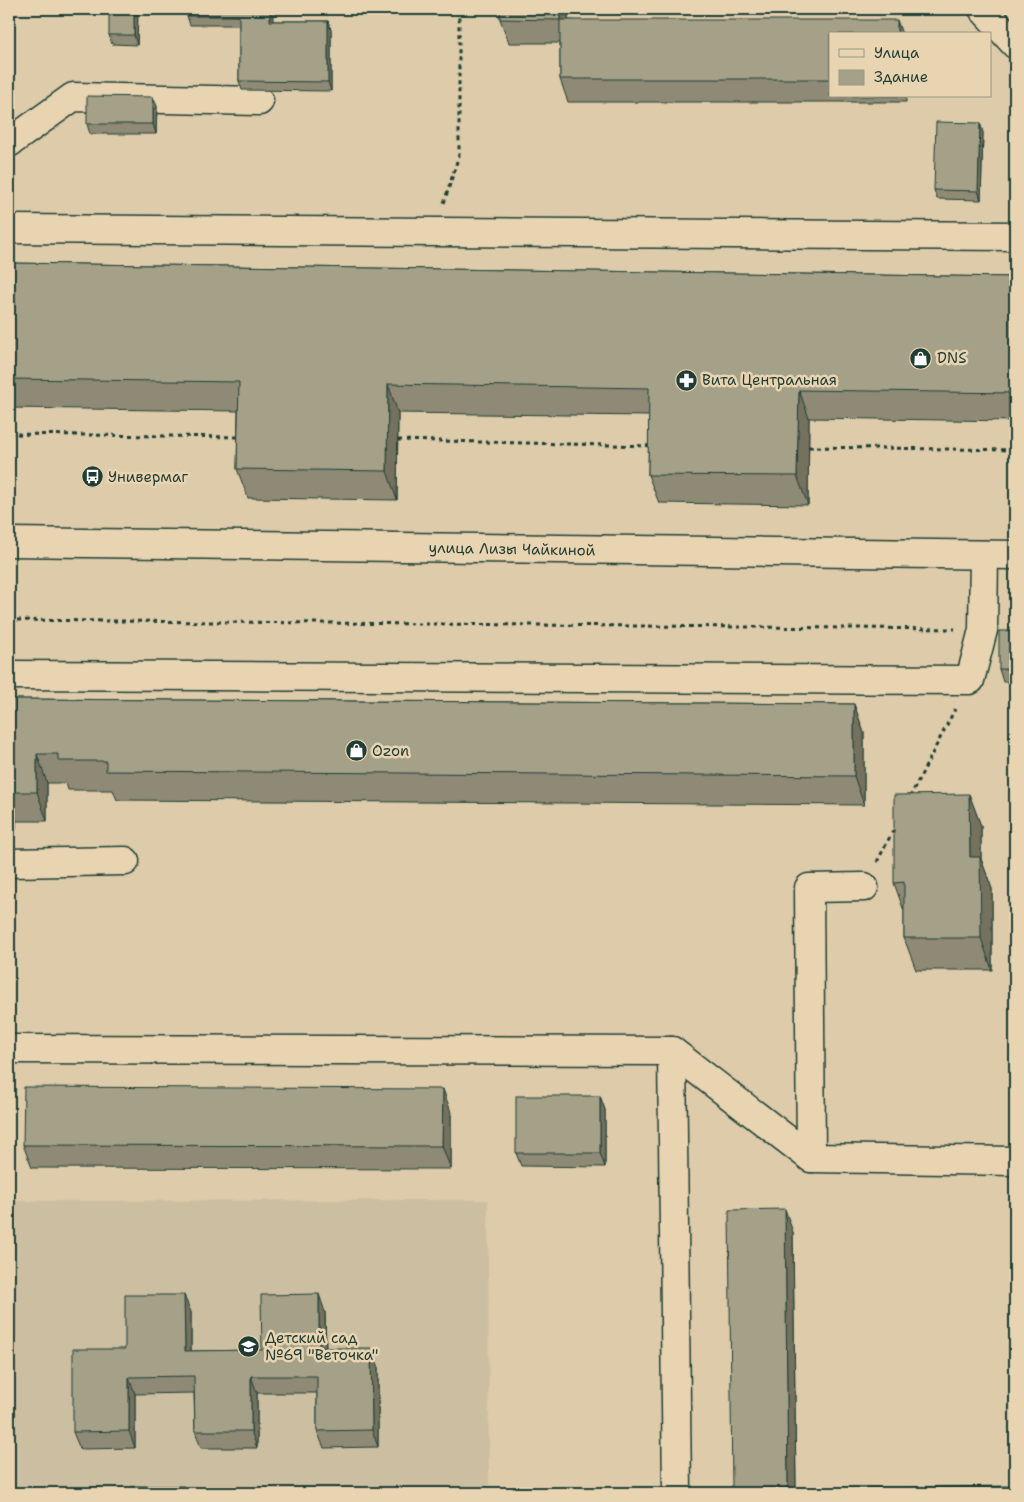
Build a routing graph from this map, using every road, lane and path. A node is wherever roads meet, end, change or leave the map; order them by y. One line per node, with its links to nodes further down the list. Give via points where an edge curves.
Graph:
1 (458, 9): 7 (path, via 459,155)
2 (983, 9): 3 (main road)
3 (1015, 44)
4 (259, 101): 5 (main road, via 73,97)
5 (9, 143)
6 (9, 229): 7 (main road)
7 (436, 232): 8 (main road)
8 (1015, 236)
9 (9, 434): 10 (path)
10 (248, 437)
11 (398, 440): 12 (path)
12 (659, 446)
13 (809, 448): 14 (path)
14 (1015, 450)
15 (9, 542): 16 (main road, улица Лизы Чайкиной)
16 (984, 555): 17 (main road, улица Лизы Чайкиной); 19 (main road)
17 (1015, 555)
18 (9, 620): 19 (path)
19 (983, 630): 21 (main road)
20 (9, 675): 21 (main road)
21 (970, 680): 22 (path)
22 (908, 801)
23 (895, 827): 26 (path)
24 (125, 861): 25 (main road)
25 (9, 864)
26 (864, 887): 29 (main road, via 808,888)
27 (9, 1049): 28 (main road)
28 (672, 1051): 29 (main road); 31 (main road)
29 (811, 1158): 30 (main road)
30 (1015, 1162)
31 (677, 1493)

